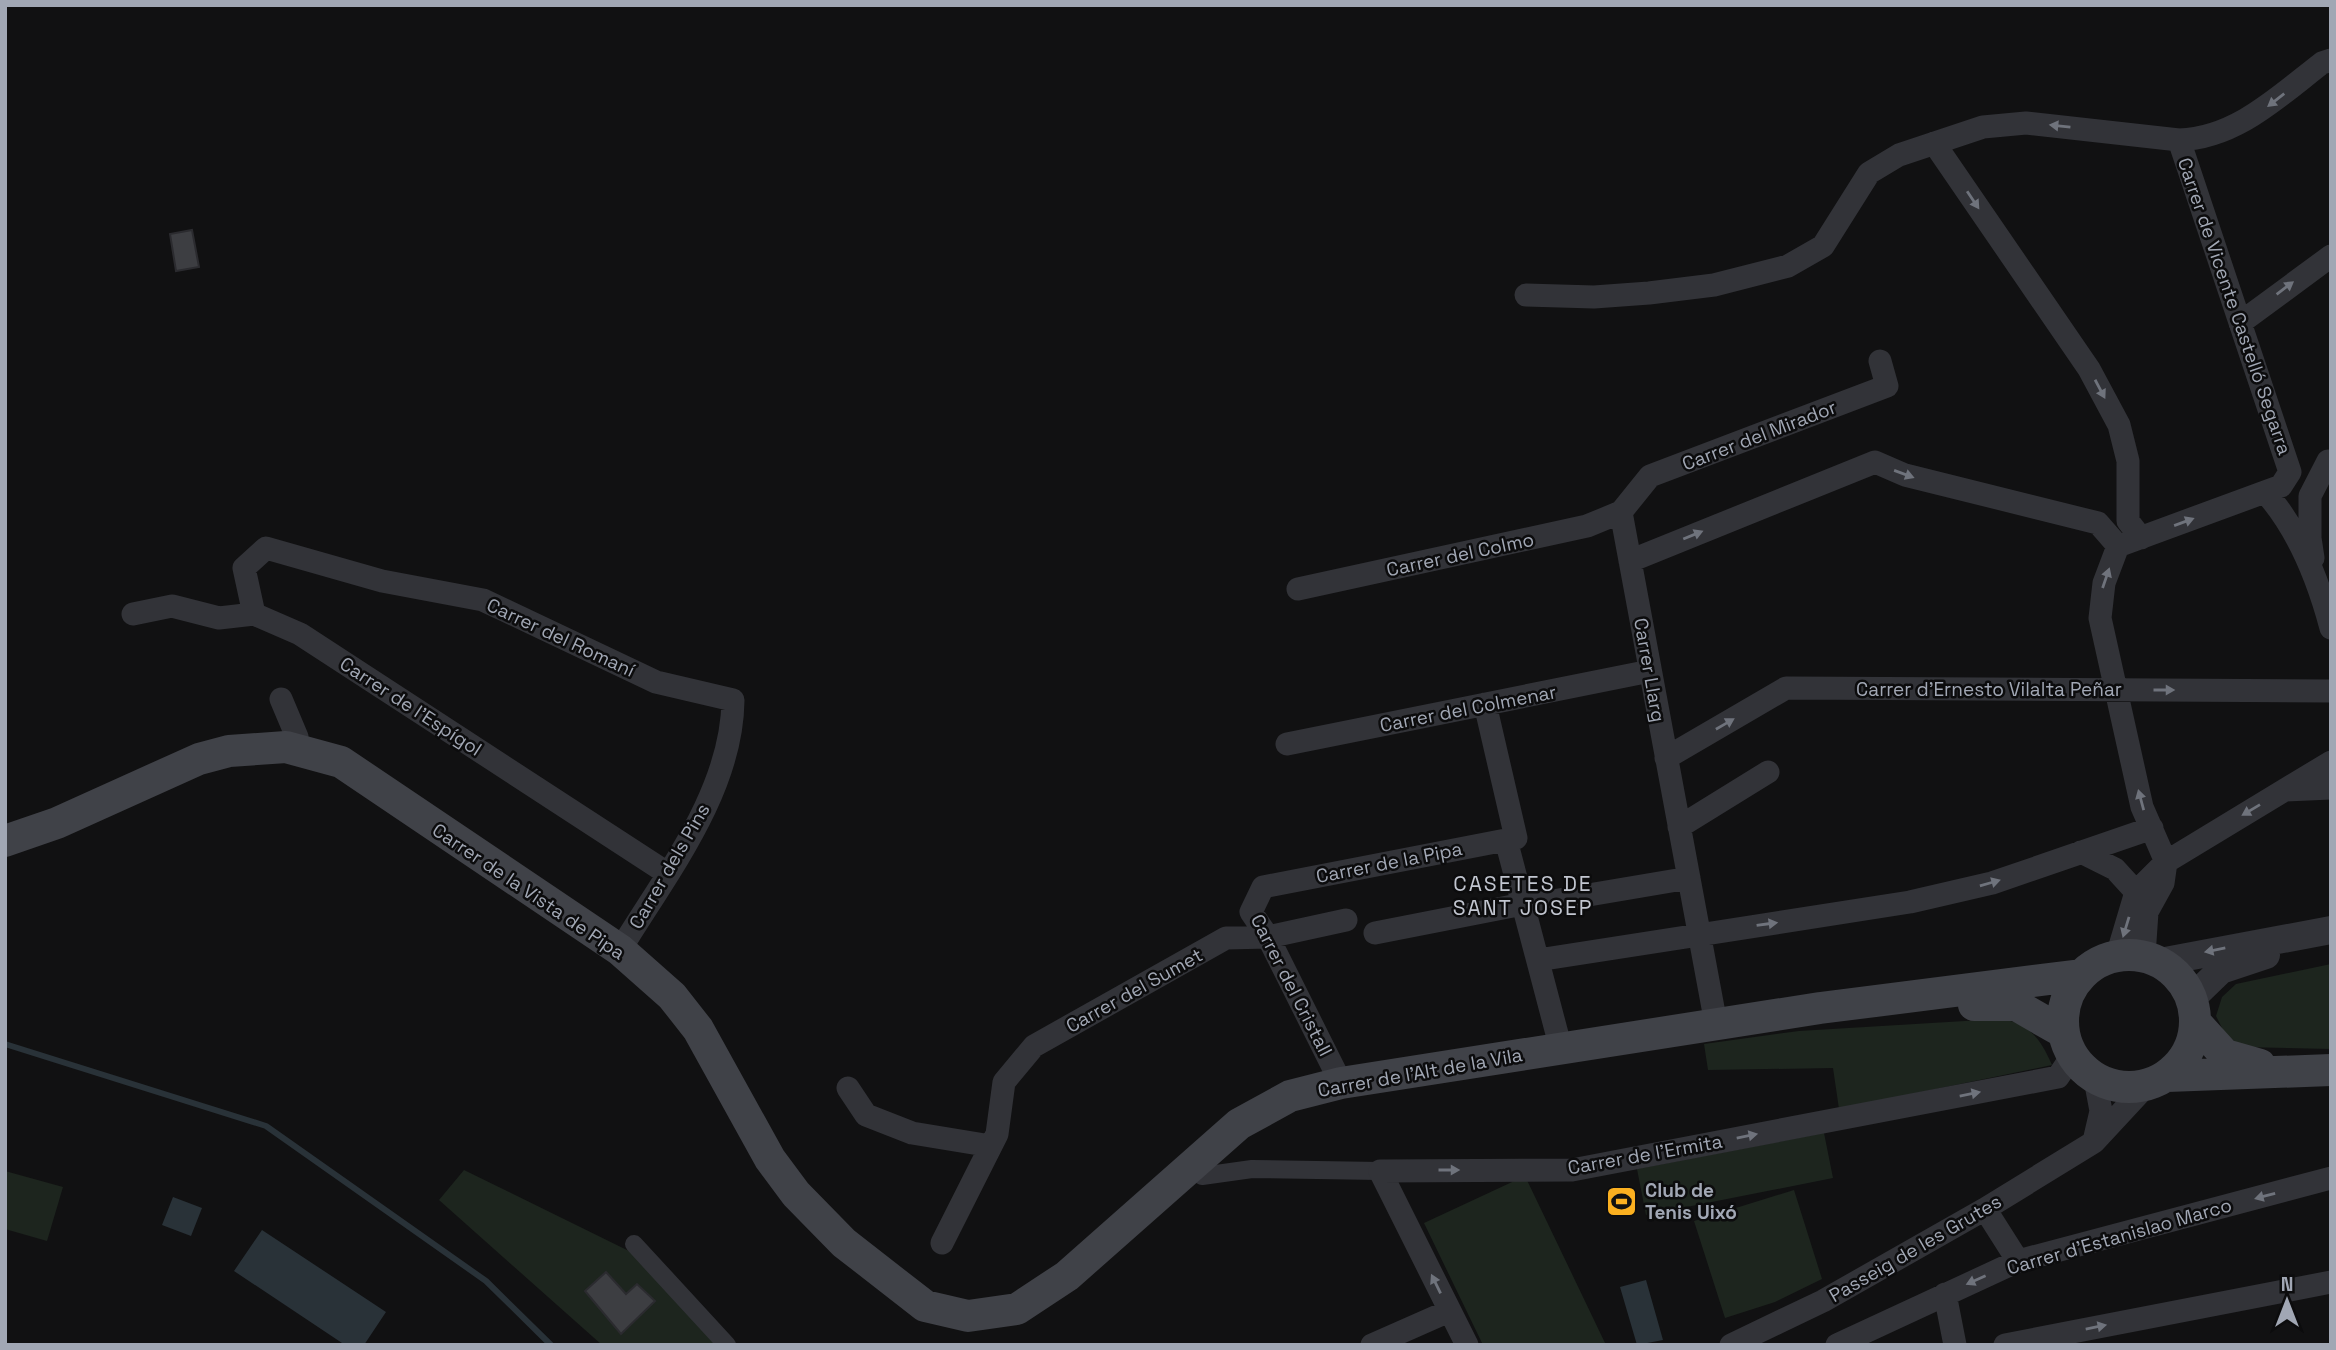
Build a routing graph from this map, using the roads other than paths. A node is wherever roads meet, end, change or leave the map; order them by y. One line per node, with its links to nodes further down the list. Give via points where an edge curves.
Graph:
1 (2331, 60): 2 (street, one-way to 2, via 2227,130 2203,139)
2 (2179, 140): 3 (street, one-way to 3, via 2026,123 1983,127); 6 (street, Carrer de Vicente Castelló Segarra)
3 (1934, 143): 5 (street, via 1899,155 1869,173 1823,246 1788,266 1714,285 1649,293 1594,298); 11 (street, one-way to 11, via 2089,369 2119,425 2127,461)
4 (2331, 256): 6 (street, one-way to 4)
5 (1526, 295)
6 (2240, 323): 9 (street, Carrer de Vicente Castelló Segarra)
7 (1880, 361): 12 (street, Carrer del Mirador, via 1887,386 1650,476)
8 (2329, 459): 9 (street); 17 (street, via 2310,496 2310,538)
9 (2287, 462): 10 (street, via 2281,486)
10 (2265, 492): 14 (street, one-way to 10); 17 (street, via 2280,509)
11 (2127, 496): 13 (street); 14 (street, via 2128,521)
12 (1621, 512): 16 (street, Carrer Llarg); 18 (street, Carrer del Colmo, via 1587,526)
13 (2098, 523): 15 (street); 16 (street, one-way to 13, via 1875,462 1905,475)
14 (2141, 538): 15 (street)
15 (2118, 547): 23 (street, one-way to 15, via 2100,602)
16 (1630, 561): 22 (street, Carrer Llarg)
17 (2318, 579): 21 (street)
18 (1298, 589)
19 (133, 614): 20 (street, via 172,606 219,618)
20 (254, 614): 26 (street, Carrer del Romaní, via 244,568 266,548 382,581 482,600 656,682); 41 (street, Carrer de l'Espígol, via 300,634)
21 (2331, 628)
22 (1650, 671): 27 (street, Carrer del Colmenar); 30 (street, Carrer Llarg)
23 (2116, 690): 24 (street, Carrer d'Ernesto Vilalta Peñar, one-way to 24); 30 (street, Carrer d'Ernesto Vilalta Peñar, one-way to 23, via 1786,688); 36 (street, one-way to 23, via 2141,807)
24 (2331, 691)
25 (281, 699): 28 (street)
26 (733, 700): 41 (street, Carrer dels Pins, via 732,727 705,809)
27 (1485, 704): 29 (street, Carrer del Colmenar); 37 (street)
28 (297, 737)
29 (1287, 744)
30 (1667, 758): 35 (street, Carrer Llarg)
31 (2331, 762): 34 (street)
32 (1769, 772): 35 (street)
33 (2331, 788): 34 (street)
34 (2284, 790): 40 (street, one-way to 40)
35 (1679, 827): 42 (street, Carrer Llarg)
36 (2152, 828): 39 (street); 40 (street)
37 (1511, 839): 43 (street, Carrer de la Pipa); 45 (street)
38 (5, 841): 51 (main road, Carrer de la Vista de Pipa, via 57,823 199,759 229,751 286,747 341,762)
39 (2081, 852): 44 (street, via 2115,869); 49 (street, one-way to 39, via 1910,902 1992,883)
40 (2166, 862): 44 (street); 52 (street, via 2164,883 2147,912)
41 (667, 873): 51 (street, Carrer dels Pins)
42 (1689, 877): 45 (street); 49 (street, Carrer Llarg)
43 (1263, 887): 50 (street, Carrer del Cristall, via 1251,912)
44 (2136, 892): 52 (street, one-way to 52)
45 (1523, 905): 48 (street); 53 (street)
46 (1346, 919): 50 (street, Carrer del Sumet)
47 (2331, 932): 52 (street, one-way to 52); 56 (street, via 2221,970)
48 (1374, 933)
49 (1699, 934): 53 (street); 57 (street, Carrer Llarg)
50 (1268, 937): 64 (street, Carrer del Cristall); 67 (street, Carrer del Sumet, via 1226,938 1034,1046 1004,1082 997,1135)
51 (620, 950): 77 (main road, Carrer de la Vista de Pipa, via 672,996 698,1029 770,1159 796,1194 844,1243)
52 (2141, 958): 54 (main road); 56 (main road, via 2180,978)
53 (1538, 960): 59 (street)
54 (2081, 975): 55 (main road, Carrer de l'Alt de la Vila); 58 (main road, via 2066,1000)
55 (1821, 1008): 57 (main road, Carrer de l'Alt de la Vila); 58 (main road, Carrer de l'Alt de la Vila, via 2016,1004)
56 (2194, 1011): 60 (main road, via 2225,1055); 63 (main road, via 2189,1051)
57 (1716, 1024): 59 (main road, Carrer de l'Alt de la Vila)
58 (2068, 1044): 62 (main road); 68 (street, Carrer de l'Ermita, one-way to 58, via 1572,1170 2058,1077)
59 (1561, 1048): 64 (main road, Carrer de l'Alt de la Vila)
60 (2278, 1069): 61 (main road); 63 (main road)
61 (2331, 1070)
62 (2095, 1079): 63 (main road, via 2118,1087); 66 (street, via 2101,1111)
63 (2156, 1081): 66 (street, Passeig de les Grutes)
64 (1340, 1083): 77 (main road, Carrer de l'Alt de la Vila, via 1290,1096 1239,1124 1068,1276 1017,1309 968,1316)
65 (848, 1087): 67 (street, via 866,1115 912,1133)
66 (2094, 1142): 71 (street, Passeig de les Grutes)
67 (991, 1146): 72 (street, Carrer del Sumet)
68 (1380, 1171): 69 (street, Carrer de l'Ermita, via 1252,1169); 78 (street, one-way to 68)
69 (1202, 1176)
70 (2331, 1178): 74 (street, Carrer d'Estanislao Marco, one-way to 74)
71 (1985, 1209): 74 (street); 82 (street, Passeig de les Grutes, via 1822,1301)
72 (942, 1243)
73 (634, 1244): 79 (street)
74 (2018, 1261): 76 (street, Carrer d'Estanislao Marco, one-way to 76)
75 (2331, 1282): 85 (street, one-way to 75)
76 (1945, 1294): 83 (street, Carrer d'Estanislao Marco); 84 (street)
77 (925, 1306)
78 (1449, 1311): 80 (street); 81 (street)
79 (727, 1345)
80 (1372, 1345)
81 (1467, 1345)
82 (1731, 1345)
83 (1837, 1345)
84 (1955, 1345)
85 (2005, 1345)

